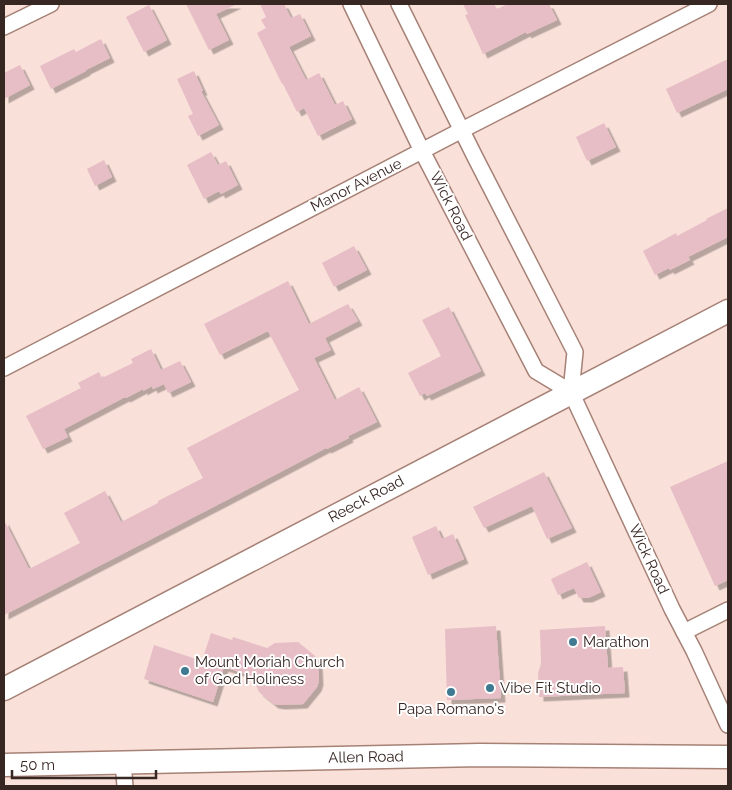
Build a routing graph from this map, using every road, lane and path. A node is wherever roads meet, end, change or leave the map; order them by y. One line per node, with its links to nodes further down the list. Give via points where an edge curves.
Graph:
1 (51, 4): 5 (street)
2 (351, 4): 7 (street, Wick Road)
3 (399, 4): 6 (street)
4 (709, 4): 6 (street, Manor Avenue)
5 (4, 27)
6 (462, 130): 7 (street, Manor Avenue); 10 (street, via 576,352)
7 (422, 151): 9 (street, Manor Avenue); 10 (street, Wick Road, via 536,371)
8 (728, 311): 10 (street, Reeck Road)
9 (4, 368)
10 (571, 392): 12 (street, Wick Road); 13 (street, Reeck Road)
11 (728, 610): 12 (street)
12 (684, 632): 14 (street, Wick Road)
13 (4, 689)
14 (728, 725)
15 (728, 757): 16 (street, Allen Road, via 480,754)
16 (123, 762): 17 (street, Allen Road); 18 (street)
17 (4, 765)
18 (125, 786)

